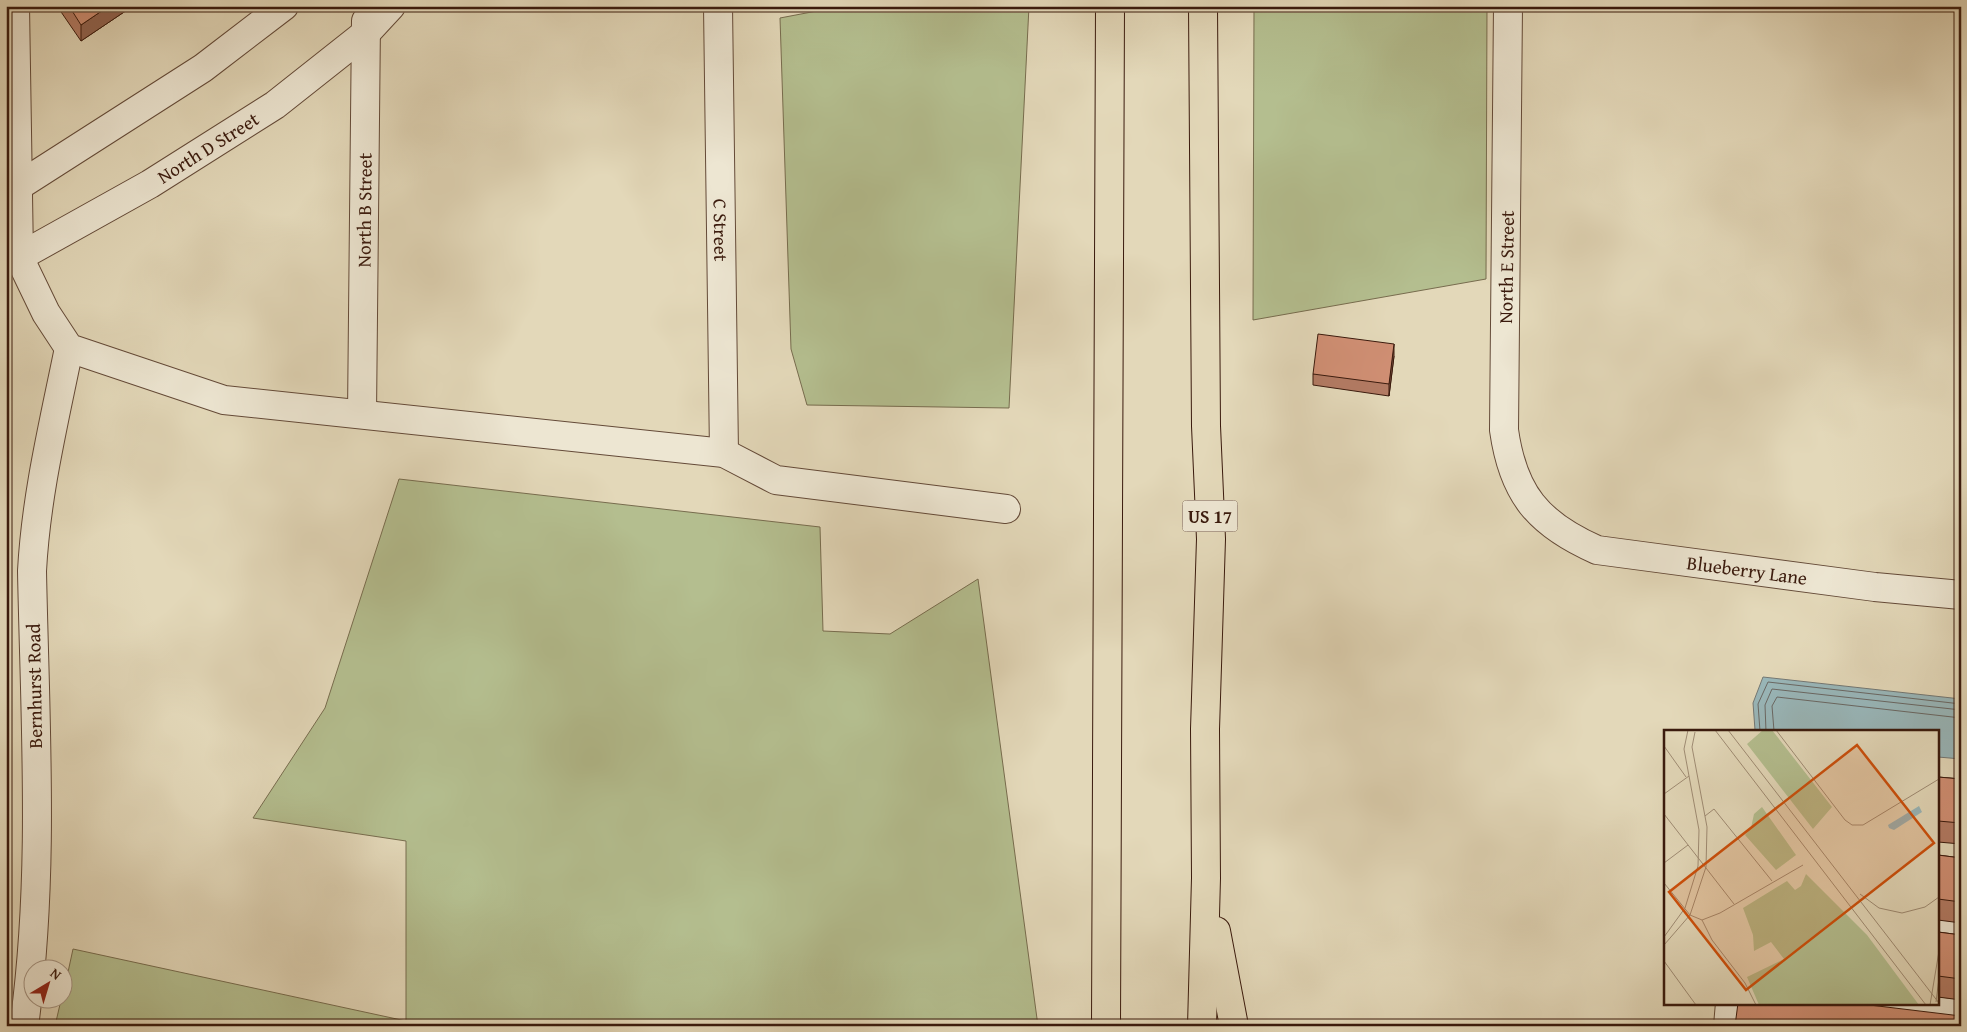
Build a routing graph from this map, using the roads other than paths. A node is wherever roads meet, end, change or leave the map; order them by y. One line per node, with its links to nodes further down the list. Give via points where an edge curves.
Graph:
1 (15, 6): 10 (street, via 18,145)
2 (284, 6): 10 (street, via 203,68)
3 (366, 6): 9 (street, North B Street)
4 (391, 6): 9 (street, North D Street)
5 (718, 6): 14 (street, C Street)
6 (1110, 6): 25 (highway)
7 (1203, 6): 18 (highway, US 17, via 1206,426 1211,539 1205,729)
8 (1508, 6): 16 (street, North E Street, via 1504,430 1518,484)
9 (366, 33): 11 (street, North D Street, via 275,105 150,184); 13 (street, North B Street)
10 (12, 189): 11 (street)
11 (13, 259): 12 (street)
12 (69, 348): 13 (street, via 224,400); 24 (street, Bernhurst Road, via 34,528 37,869 31,976)
13 (362, 414): 14 (street)
14 (724, 453): 15 (street, via 776,480)
15 (1006, 509)
16 (1542, 517): 17 (street, Blueberry Lane, via 1596,550)
17 (1961, 595)
18 (1206, 878): 26 (highway, US 17); 27 (highway)
19 (1940, 932): 20 (street)
20 (1961, 935)
21 (1730, 1004): 28 (street)
22 (1869, 1004): 23 (street)
23 (1961, 1014)
24 (24, 1026)
25 (1106, 1026)
26 (1202, 1026)
27 (1234, 1026)
28 (1728, 1026)

